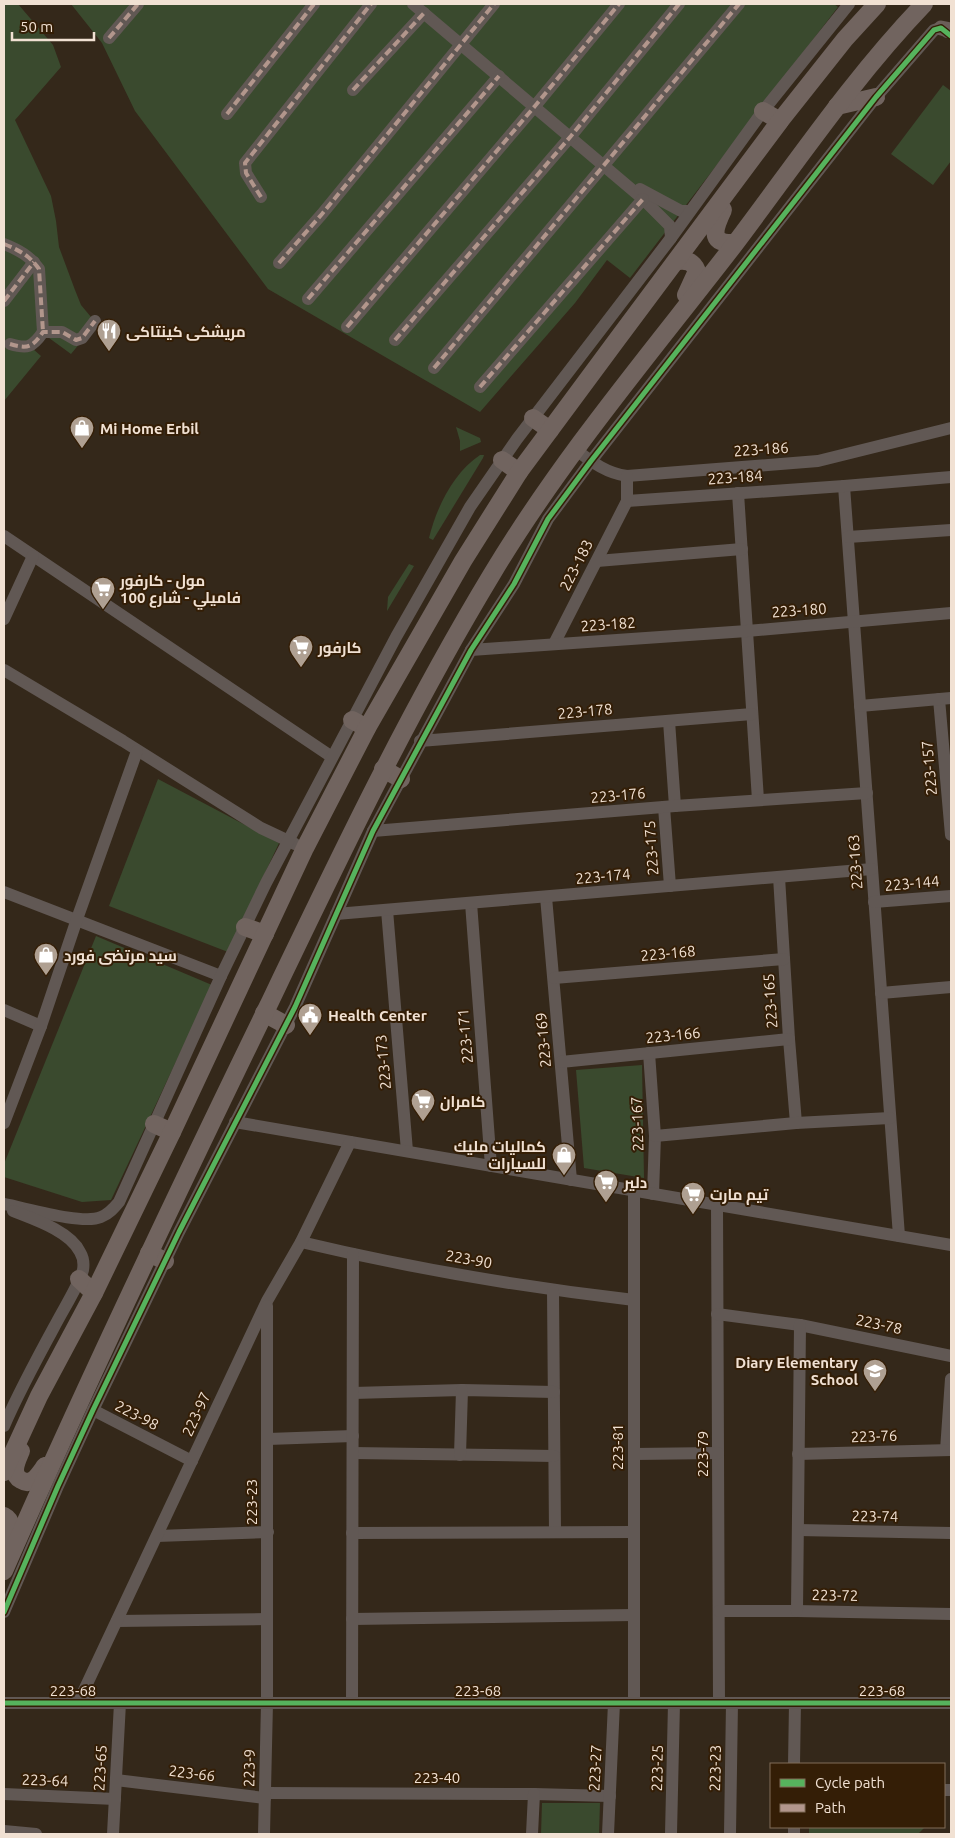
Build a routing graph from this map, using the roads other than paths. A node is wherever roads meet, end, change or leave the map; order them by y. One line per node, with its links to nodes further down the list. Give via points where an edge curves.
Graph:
1 (138, 4): 14 (street)
2 (314, 4): 22 (street)
3 (370, 4): 27 (street, via 245,163 246,173)
4 (413, 4): 12 (street)
5 (494, 4): 15 (street)
6 (619, 4): 19 (street)
7 (679, 4): 24 (street)
8 (739, 4): 25 (street)
9 (877, 4): 23 (highway)
10 (924, 4): 20 (highway, via 891,38)
11 (846, 5): 21 (street)
12 (424, 13): 15 (street); 17 (street)
13 (948, 31): 18 (street, via 934,30)
14 (109, 38)
15 (461, 44): 16 (street); 35 (street)
16 (499, 76): 19 (street); 36 (street)
17 (353, 90)
18 (876, 97): 20 (highway); 51 (street)
19 (535, 106): 24 (street); 39 (street)
20 (837, 106): 31 (highway)
21 (763, 111): 23 (highway); 29 (street)
22 (227, 114)
23 (780, 122): 26 (highway)
24 (571, 136): 25 (street); 42 (street)
25 (605, 165): 28 (street); 29 (street, via 652,196 681,211); 44 (street)
26 (739, 178): 31 (highway, via 715,232 716,238 722,242); 33 (highway)
27 (261, 197)
28 (643, 199): 30 (street, via 670,226); 45 (street)
29 (690, 211): 30 (street)
30 (671, 238): 46 (street)
31 (735, 243): 41 (highway)
32 (4, 244): 34 (street, via 20,250)
33 (677, 261): 41 (highway, via 690,262 697,271); 48 (highway)
34 (34, 262): 37 (street); 40 (street, via 40,269)
35 (279, 263)
36 (308, 299)
37 (4, 301)
38 (96, 321): 40 (street, via 82,338 76,340 62,332)
39 (347, 327)
40 (43, 332): 43 (street, via 25,348)
41 (665, 335): 49 (highway)
42 (395, 340)
43 (10, 344)
44 (434, 368)
45 (480, 387)
46 (533, 418): 48 (highway); 50 (street)
47 (951, 428): 53 (street, 223-186, via 818,461)
48 (550, 430): 52 (highway)
49 (576, 450): 51 (street, 223-186); 80 (highway, via 490,576)
50 (502, 460): 52 (highway); 74 (street, via 456,530)
51 (591, 462): 53 (street, 223-186, via 608,472); 69 (street, via 548,519 514,584)
52 (519, 472): 76 (highway, via 463,561)
53 (627, 476): 57 (street)
54 (951, 477): 55 (street, 223-184)
55 (844, 486): 56 (street, 223-184); 60 (street, 223-163)
56 (738, 493): 57 (street, 223-184); 61 (street)
57 (627, 501): 63 (street, 223-183)
58 (951, 530): 60 (street)
59 (4, 536): 62 (street)
60 (848, 537): 66 (street, 223-163)
61 (742, 549): 63 (street); 67 (street)
62 (33, 556): 65 (street); 79 (street)
63 (596, 561): 68 (street, 223-183)
64 (951, 613): 66 (street, 223-180)
65 (4, 619)
66 (854, 622): 67 (street, 223-180); 72 (street, 223-163)
67 (747, 630): 68 (street, 223-182); 73 (street)
68 (554, 644): 69 (street, 223-182)
69 (471, 650): 77 (street)
70 (4, 670): 78 (street)
71 (945, 698): 72 (street); 86 (street, 223-157)
72 (860, 706): 82 (street, 223-163)
73 (752, 714): 75 (street, 223-178); 83 (street)
74 (352, 720): 76 (highway); 79 (street)
75 (669, 721): 77 (street, 223-178); 84 (street, 223-175)
76 (367, 728): 88 (highway)
77 (420, 740): 81 (street)
78 (137, 751): 87 (street, via 261,828); 99 (street)
79 (332, 757): 87 (street)
80 (383, 768): 81 (highway); 108 (highway)
81 (401, 780): 85 (street)
82 (866, 793): 83 (street, 223-176); 89 (street, 223-163)
83 (758, 800): 84 (street, 223-176)
84 (670, 807): 85 (street, 223-176); 91 (street, 223-175)
85 (373, 831): 98 (street)
86 (951, 835)
87 (288, 841): 88 (street); 100 (street)
88 (305, 848): 101 (highway)
89 (872, 869): 90 (street, 223-174); 95 (street, 223-163)
90 (779, 877): 91 (street, 223-174); 102 (street, 223-165)
91 (670, 886): 94 (street, 223-174)
92 (4, 892): 99 (street)
93 (951, 896): 95 (street, 223-144)
94 (546, 897): 96 (street, 223-174); 104 (street, 223-169)
95 (874, 902): 106 (street, 223-163)
96 (471, 903): 97 (street, 223-174); 124 (street, 223-171)
97 (388, 910): 98 (street, 223-174); 123 (street, 223-173)
98 (336, 914): 109 (street)
99 (77, 920): 103 (street); 110 (street)
100 (245, 927): 101 (highway); 103 (street)
101 (265, 934): 120 (highway)
102 (784, 960): 104 (street, 223-168); 111 (street, 223-165)
103 (221, 976): 119 (street)
104 (554, 978): 113 (street, 223-169)
105 (951, 987): 106 (street)
106 (881, 993): 115 (street, 223-163)
107 (4, 1010): 110 (street)
108 (264, 1013): 109 (highway); 134 (highway)
109 (286, 1025): 116 (street)
110 (42, 1026): 114 (street)
111 (789, 1039): 112 (street, 223-166); 118 (street, 223-165)
112 (649, 1053): 113 (street, 223-166); 121 (street, 223-167)
113 (561, 1062): 125 (street, 223-169)
114 (7, 1104): 117 (street)
115 (890, 1118): 118 (street); 131 (street, 223-163)
116 (235, 1122): 122 (street); 136 (street)
117 (4, 1123)
118 (796, 1123): 121 (street)
119 (154, 1124): 120 (highway); 128 (street, via 119,1202 100,1218 82,1219)
120 (172, 1132): 139 (highway)
121 (655, 1136): 127 (street, 223-167)
122 (350, 1142): 123 (street); 132 (street, 223-97)
123 (407, 1152): 124 (street)
124 (491, 1166): 125 (street)
125 (571, 1180): 126 (street)
126 (634, 1190): 127 (street); 140 (street, 223-81)
127 (653, 1194): 129 (street)
128 (4, 1204)
129 (717, 1205): 131 (street); 142 (street, 223-79)
130 (4, 1208): 137 (street, via 40,1222 74,1243 83,1258)
131 (899, 1236): 133 (street)
132 (301, 1242): 135 (street, 223-90); 141 (street, 223-97)
133 (951, 1245)
134 (149, 1253): 136 (highway); 152 (highway)
135 (353, 1254): 138 (street, 223-90); 148 (street)
136 (165, 1261): 150 (street)
137 (79, 1279): 139 (highway); 151 (street)
138 (553, 1291): 140 (street, 223-90); 147 (street)
139 (94, 1293): 149 (highway)
140 (634, 1300): 158 (street, 223-81)
141 (267, 1301): 154 (street, 223-23); 162 (street, 223-97)
142 (717, 1314): 143 (street, 223-78); 157 (street, 223-79)
143 (800, 1325): 144 (street, 223-78); 159 (street)
144 (951, 1356)
145 (951, 1379): 155 (street)
146 (462, 1390): 147 (street); 148 (street); 160 (street)
147 (554, 1392): 161 (street)
148 (353, 1393): 153 (street)
149 (39, 1396): 152 (highway, via 16,1466 19,1478 28,1482 37,1477); 163 (highway)
150 (93, 1410): 162 (street, 223-98); 175 (street)
151 (4, 1426)
152 (67, 1429): 173 (highway)
153 (353, 1436): 154 (street); 156 (street)
154 (268, 1438): 166 (street, 223-23)
155 (949, 1450): 159 (street, 223-76)
156 (353, 1453): 160 (street); 169 (street)
157 (718, 1453): 158 (street); 176 (street, 223-79)
158 (634, 1454): 168 (street, 223-81)
159 (798, 1454): 165 (street)
160 (460, 1455): 161 (street)
161 (554, 1456): 167 (street)
162 (192, 1461): 171 (street, 223-97)
163 (4, 1472)
164 (4, 1516): 172 (highway, via 11,1525)
165 (798, 1530): 170 (street, 223-74); 174 (street)
166 (268, 1532): 171 (street); 179 (street, 223-23)
167 (555, 1532): 168 (street); 169 (street)
168 (634, 1532): 178 (street, 223-81)
169 (352, 1534): 180 (street)
170 (951, 1534)
171 (157, 1536): 181 (street, 223-97)
172 (4, 1556)
173 (4, 1571)
174 (797, 1610): 176 (street, 223-72); 177 (street, 223-72)
175 (4, 1612)
176 (719, 1612): 182 (street, 223-79)
177 (951, 1614)
178 (634, 1615): 180 (street); 189 (street, 223-81)
179 (267, 1619): 181 (street); 186 (street, 223-23)
180 (352, 1619): 187 (street)
181 (117, 1621): 184 (street, 223-97)
182 (726, 1702): 190 (street, 223-68); 191 (street, 223-68); 207 (street, 223-23)
183 (4, 1703): 184 (street, 223-68)
184 (78, 1703): 185 (street, 223-68)
185 (120, 1703): 186 (street, 223-68); 194 (street, 223-65)
186 (267, 1703): 187 (street, 223-68); 197 (street, 223-9)
187 (352, 1703): 188 (street, 223-68)
188 (614, 1703): 189 (street, 223-68); 198 (street, 223-27)
189 (634, 1703): 190 (street, 223-68)
190 (674, 1703): 206 (street, 223-25)
191 (795, 1703): 192 (street, 223-68); 193 (street)
192 (951, 1703)
193 (794, 1763)
194 (116, 1780): 197 (street, 223-66); 199 (street, 223-65)
195 (4, 1794): 199 (street, 223-64)
196 (534, 1794): 197 (street, 223-40); 198 (street, 223-40); 204 (street)
197 (265, 1795): 203 (street, 223-9)
198 (610, 1796): 205 (street, 223-27)
199 (115, 1799): 202 (street, 223-65)
200 (4, 1831): 201 (street)
201 (36, 1834)
202 (113, 1834)
203 (264, 1834)
204 (532, 1834)
205 (608, 1834)
206 (672, 1834)
207 (730, 1834)

